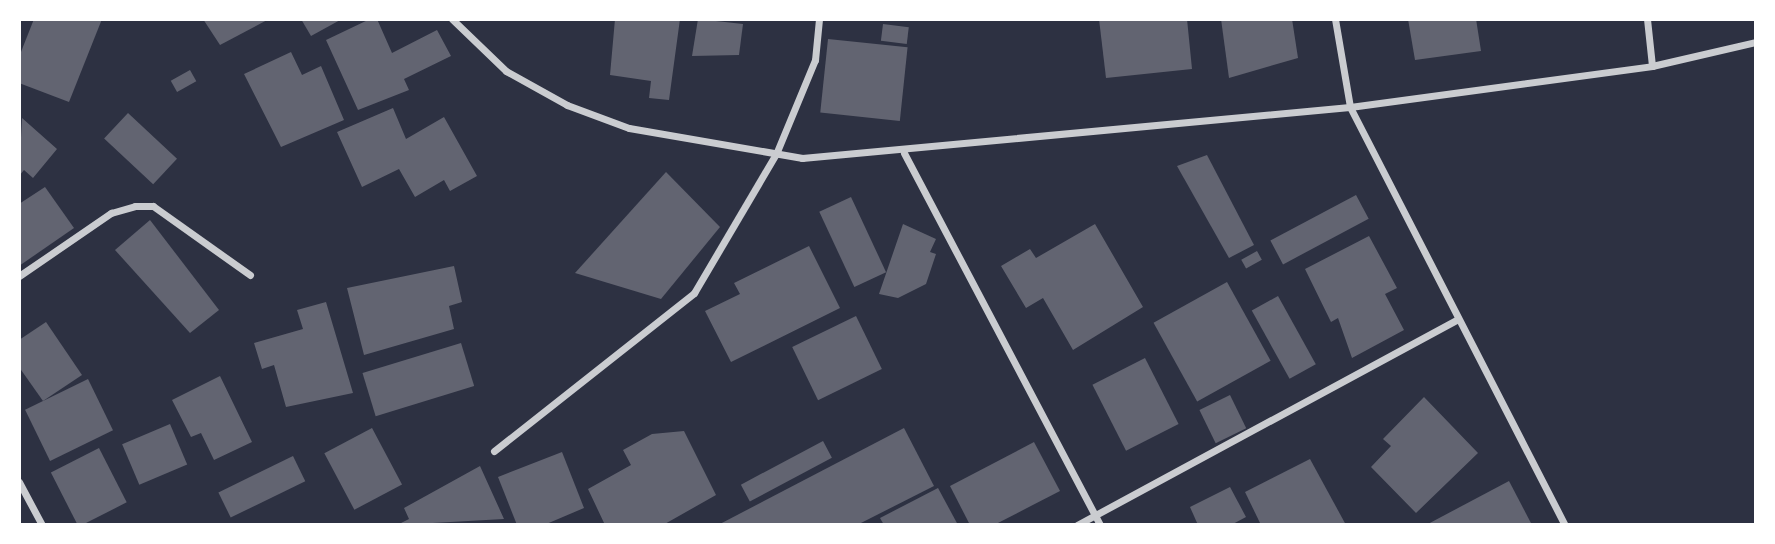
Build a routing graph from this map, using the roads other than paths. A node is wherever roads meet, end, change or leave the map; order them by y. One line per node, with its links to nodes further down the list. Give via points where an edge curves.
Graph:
1 (452, 19): 9 (street, via 506,71 567,105 629,128)
2 (819, 19): 9 (street, via 815,60)
3 (1335, 19): 7 (street)
4 (1647, 19): 6 (street)
5 (1756, 42): 6 (street)
6 (1652, 66): 7 (street)
7 (1350, 107): 8 (street); 12 (street)
8 (904, 153): 9 (street); 15 (street)
9 (776, 154): 13 (street, via 694,293)
10 (250, 275): 11 (street, via 153,206 135,206 111,213)
11 (19, 276)
12 (1458, 319): 15 (street); 19 (street)
13 (494, 452)
14 (19, 482): 16 (street)
15 (1094, 515): 17 (street); 18 (street)
16 (43, 525)
17 (1077, 525)
18 (1100, 525)
19 (1565, 525)

